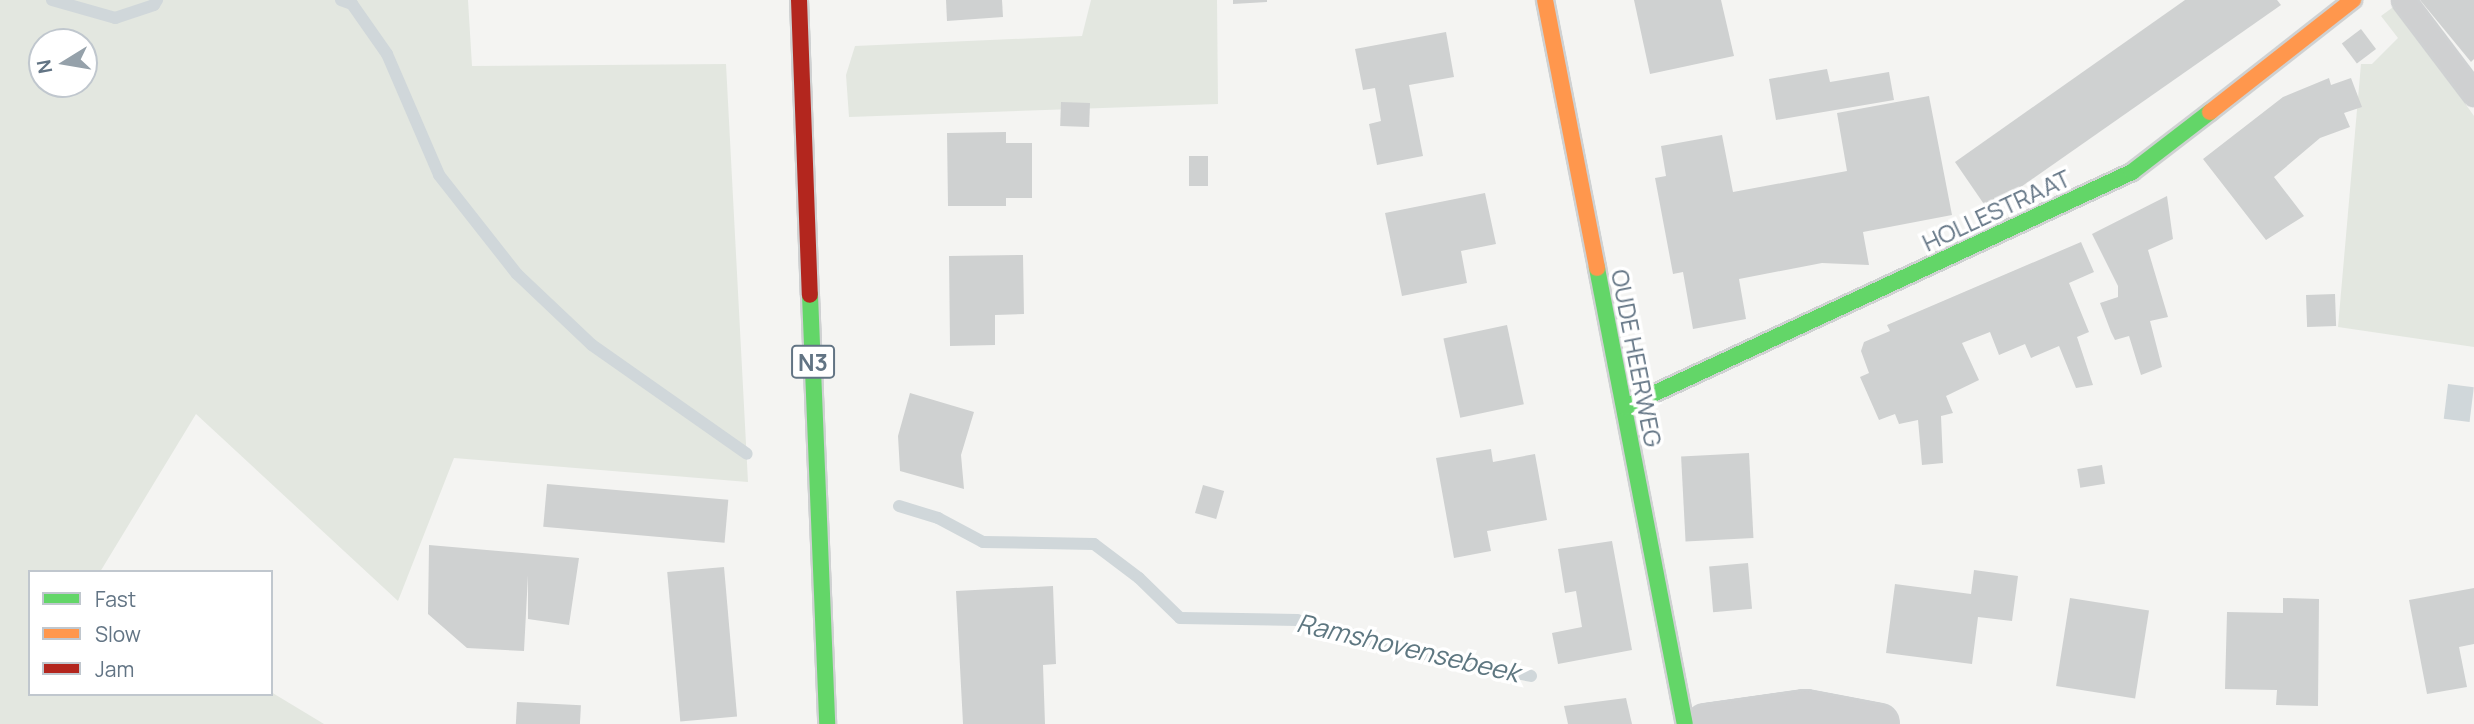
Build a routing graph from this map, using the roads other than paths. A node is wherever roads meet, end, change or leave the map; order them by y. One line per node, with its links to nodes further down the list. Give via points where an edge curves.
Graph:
1 (799, 0): 7 (street, N3)
2 (1545, 0): 6 (street, OUDE HEERWEG)
3 (2353, 0): 6 (street, HOLLESTRAAT, via 2132,172)
4 (2403, 0): 5 (lane)
5 (2474, 94)
6 (1625, 408): 8 (street, OUDE HEERWEG)
7 (827, 724)
8 (1685, 724)
9 (1706, 724): 10 (street, via 1805,710)
10 (1879, 724)

